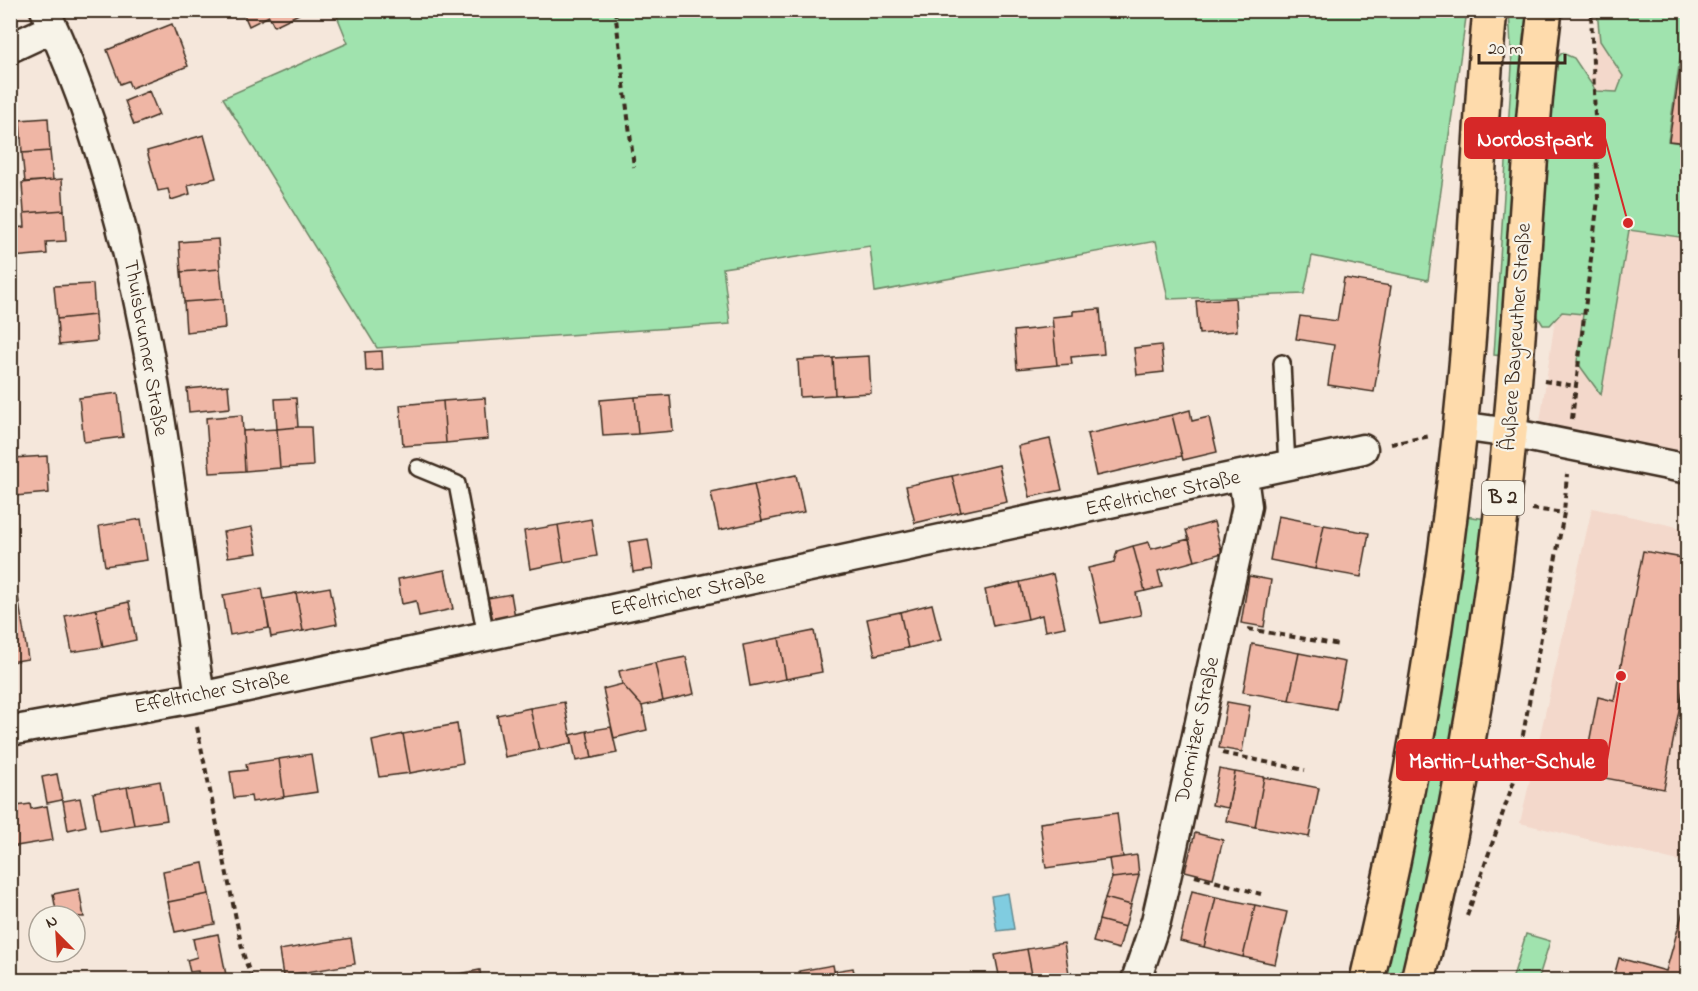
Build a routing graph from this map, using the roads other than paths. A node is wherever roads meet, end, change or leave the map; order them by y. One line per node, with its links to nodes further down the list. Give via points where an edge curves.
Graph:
1 (1490, 10): 6 (main road, B 2)
2 (1545, 10): 7 (main road, Äußere Bayreuther Straße / B 2)
3 (49, 19): 4 (street); 14 (street, Thuisbrunner Straße, via 94,133 121,220 151,363)
4 (10, 48)
5 (1282, 363): 9 (lane)
6 (1448, 430): 7 (street); 17 (main road, B 2, via 1446,550 1415,747)
7 (1510, 433): 11 (street); 18 (main road, Äußere Bayreuther Straße / B 2, via 1476,687)
8 (1363, 449): 9 (street, Effeltricher Straße)
9 (1287, 467): 12 (street, Effeltricher Straße)
10 (418, 468): 13 (lane, via 457,484)
11 (1688, 469)
12 (1243, 477): 13 (street, Effeltricher Straße); 16 (street, Dormitzer Straße, via 1247,506 1156,921)
13 (486, 636): 14 (street, Effeltricher Straße)
14 (200, 697): 15 (street, Effeltricher Straße)
15 (10, 731)
16 (1136, 981)
17 (1367, 981)
18 (1418, 981)

